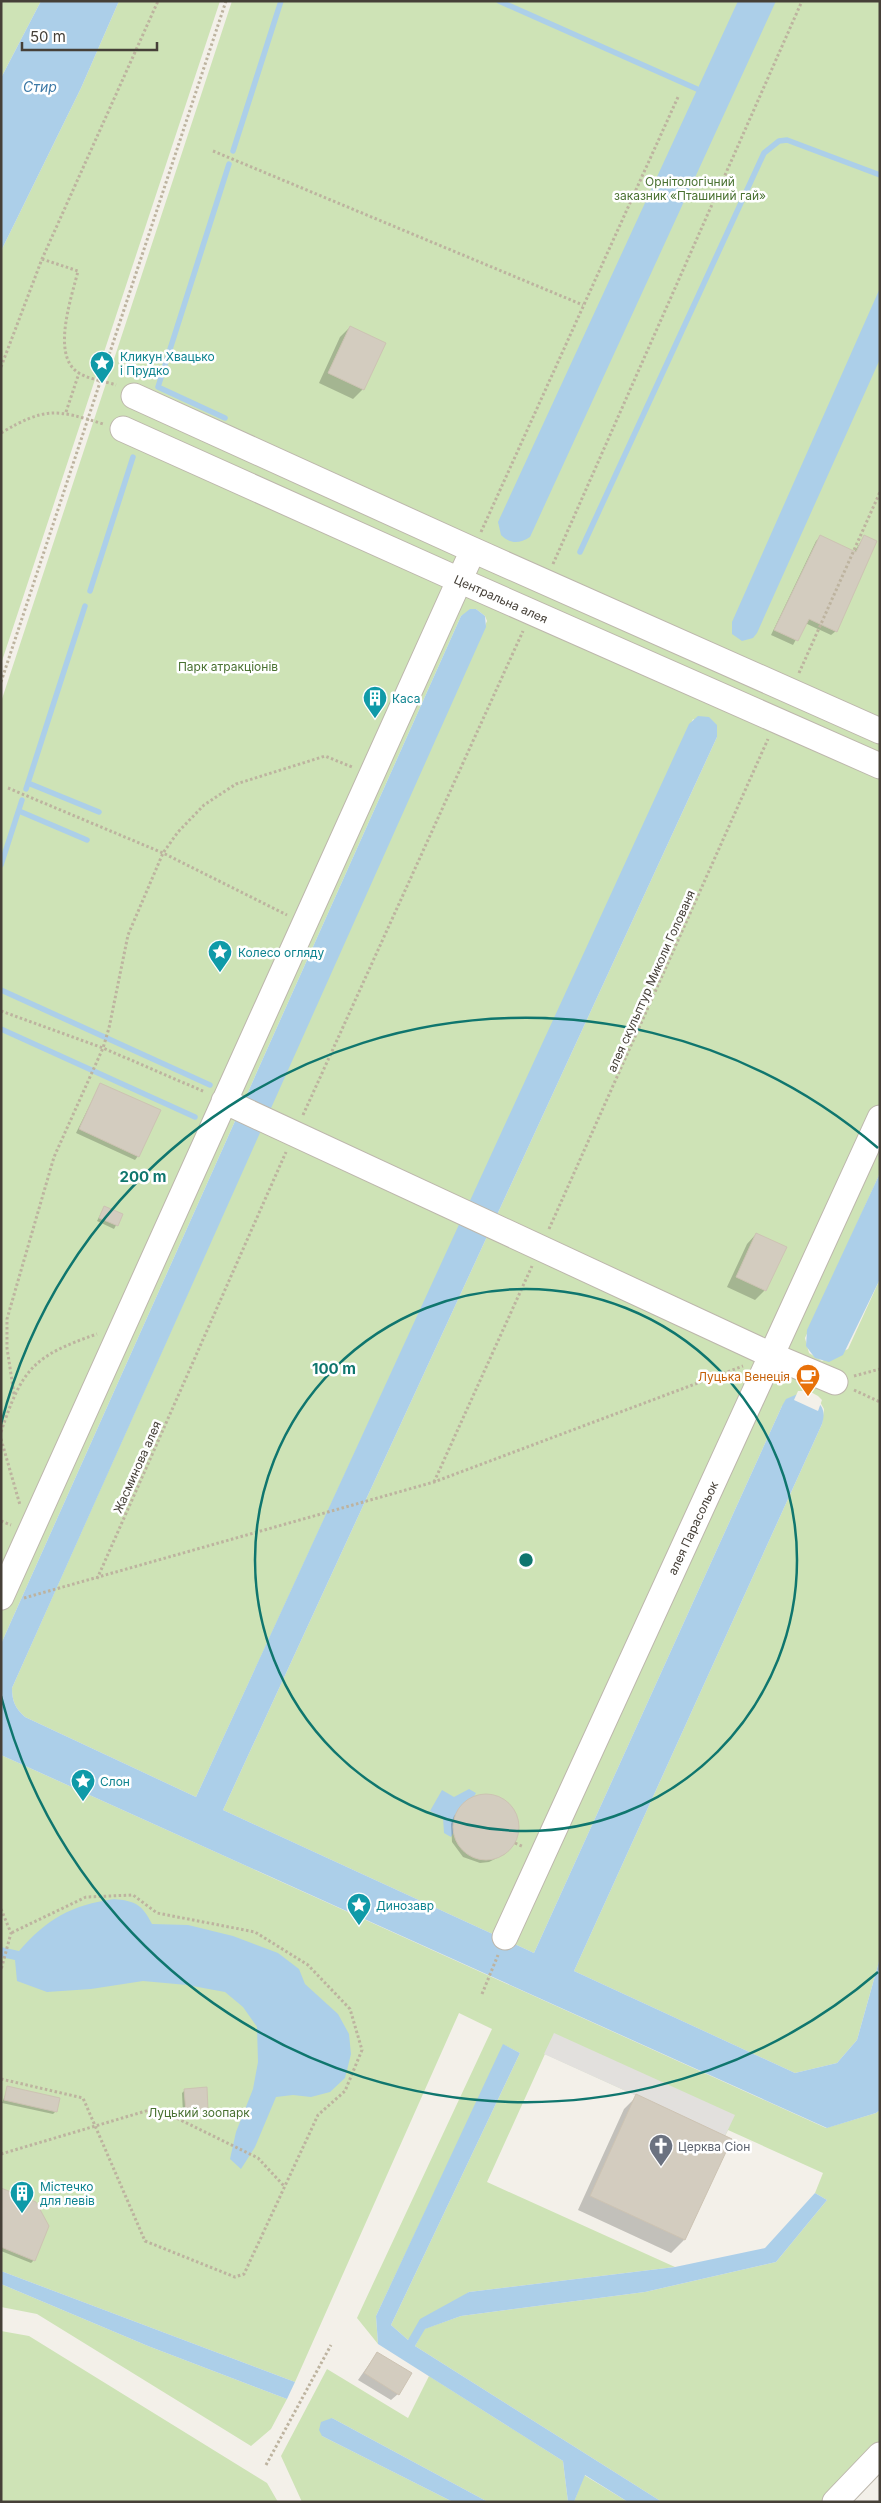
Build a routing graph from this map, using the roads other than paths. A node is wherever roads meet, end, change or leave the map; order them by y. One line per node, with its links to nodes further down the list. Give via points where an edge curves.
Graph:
1 (472, 550): 2 (street); 2 (street, Центральна алея, via 136,395 124,431); 3 (street)
2 (459, 580): 4 (street, Центральна алея); 9 (street)
3 (545, 582): 4 (street); 5 (street)
4 (532, 612): 6 (street, Центральна алея)
5 (790, 692): 6 (street); 7 (street)
6 (777, 720): 8 (street, Центральна алея)
7 (880, 731)
8 (880, 766)
9 (224, 1101): 11 (street); 13 (street, via 30,1534)
10 (880, 1118): 11 (street, алея Парасольок)
11 (771, 1355): 12 (street); 14 (street, алея Парасольок)
12 (835, 1382)
13 (10, 1598)
14 (505, 1937)
15 (880, 2455): 16 (street)
16 (846, 2497)

